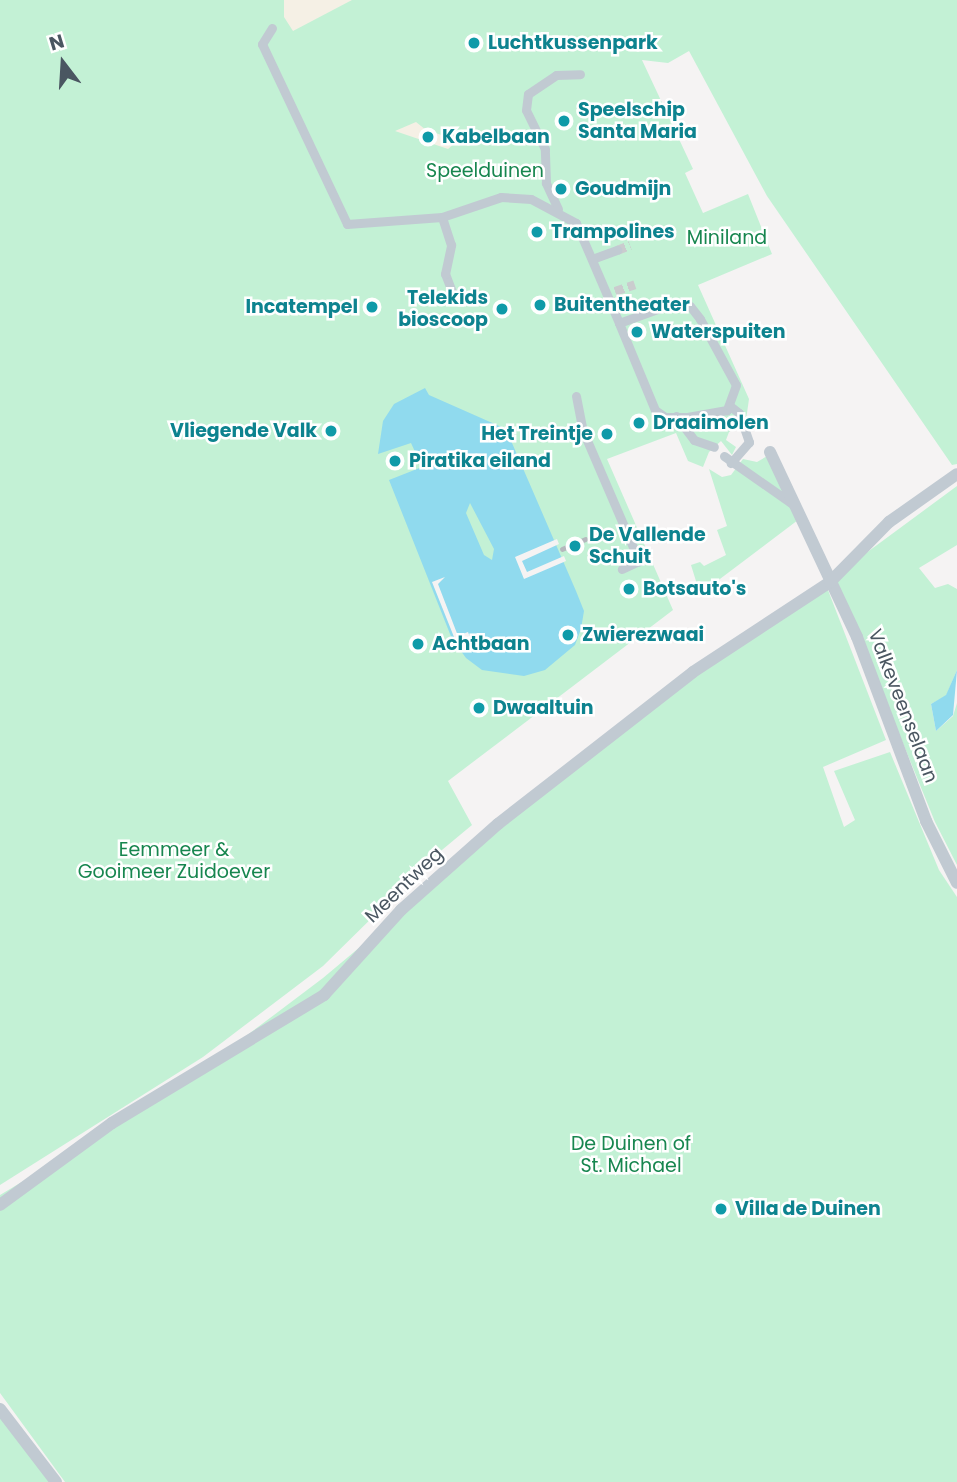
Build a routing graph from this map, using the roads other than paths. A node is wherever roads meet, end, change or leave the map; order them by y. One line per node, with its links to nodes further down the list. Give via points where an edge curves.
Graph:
1 (272, 28): 4 (street, via 262,44 346,224)
2 (580, 74): 3 (street, via 556,75 528,94 526,110 545,149 546,183)
3 (558, 209): 4 (street, via 531,199 501,197); 6 (street, via 576,223)
4 (442, 217): 7 (street, via 451,244 445,274)
5 (617, 250): 6 (street)
6 (592, 259): 8 (street)
7 (454, 297)
8 (619, 323): 10 (street, via 674,303 690,306 736,385); 11 (street, via 655,411 665,417)
9 (576, 396): 16 (street, via 588,443 639,561)
10 (730, 406): 11 (street, via 703,417); 15 (street, via 740,413 749,442 728,459)
11 (676, 416): 12 (street, via 694,440)
12 (715, 447)
13 (770, 452): 15 (street, Valkeveenselaan)
14 (957, 474): 17 (street, Meentweg, via 889,522)
15 (794, 505): 17 (street, Valkeveenselaan)
16 (622, 569)
17 (830, 582): 18 (street, Valkeveenselaan, via 856,636 926,821); 19 (street, Meentweg, via 693,672 498,824 401,910 324,995 112,1123)
18 (957, 883)
19 (0, 1205)
20 (0, 1409): 21 (street)
21 (56, 1482)

